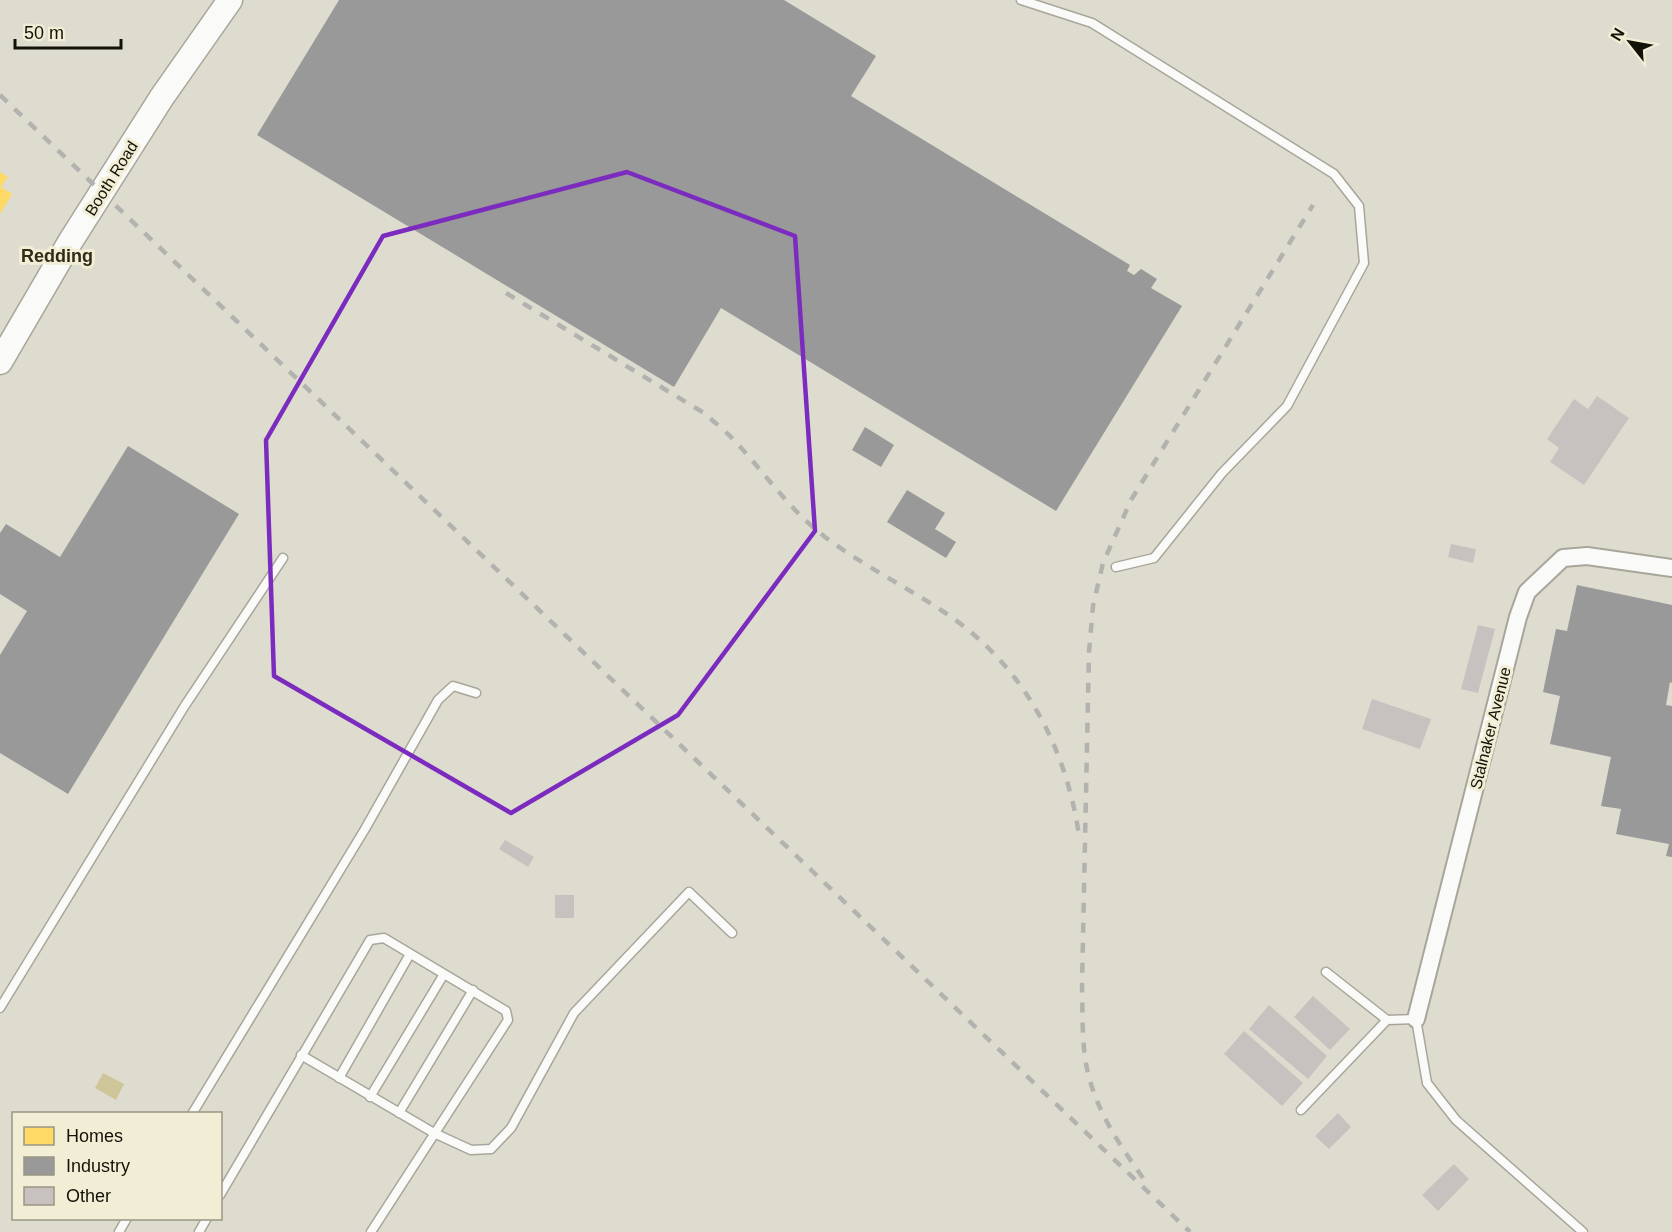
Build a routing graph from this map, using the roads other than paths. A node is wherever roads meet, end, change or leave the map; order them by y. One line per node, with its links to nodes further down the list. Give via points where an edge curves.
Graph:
1 (230, 0): 3 (street, Booth Road, via 162,96)
2 (1021, 0): 5 (lane, via 1092,23 1334,174 1359,206 1364,263 1287,406 1222,473 1154,558)
3 (0, 362)
4 (283, 558): 13 (lane, via 184,707)
5 (1116, 567)
6 (1672, 568): 14 (street, Stalnaker Avenue, via 1587,556 1563,558 1527,592)
7 (476, 693): 20 (lane, via 453,686 438,700 365,829)
8 (732, 933): 22 (lane, via 689,892 574,1013 512,1128 491,1149 471,1150)
9 (410, 954): 11 (lane); 16 (lane, via 384,938 370,940); 17 (lane)
10 (1326, 972): 15 (lane)
11 (444, 974): 12 (lane); 18 (lane)
12 (473, 990): 21 (lane); 22 (lane, via 506,1011 508,1020)
13 (0, 1008)
14 (1416, 1019): 15 (lane); 25 (lane, via 1427,1083 1456,1120)
15 (1387, 1020): 19 (lane)
16 (301, 1056): 17 (lane); 23 (lane)
17 (339, 1078): 18 (lane)
18 (370, 1097): 21 (lane)
19 (1301, 1110)
20 (193, 1112)
21 (399, 1113): 22 (lane)
22 (434, 1132): 24 (lane)
23 (222, 1192)
24 (371, 1232)
25 (1583, 1232)

